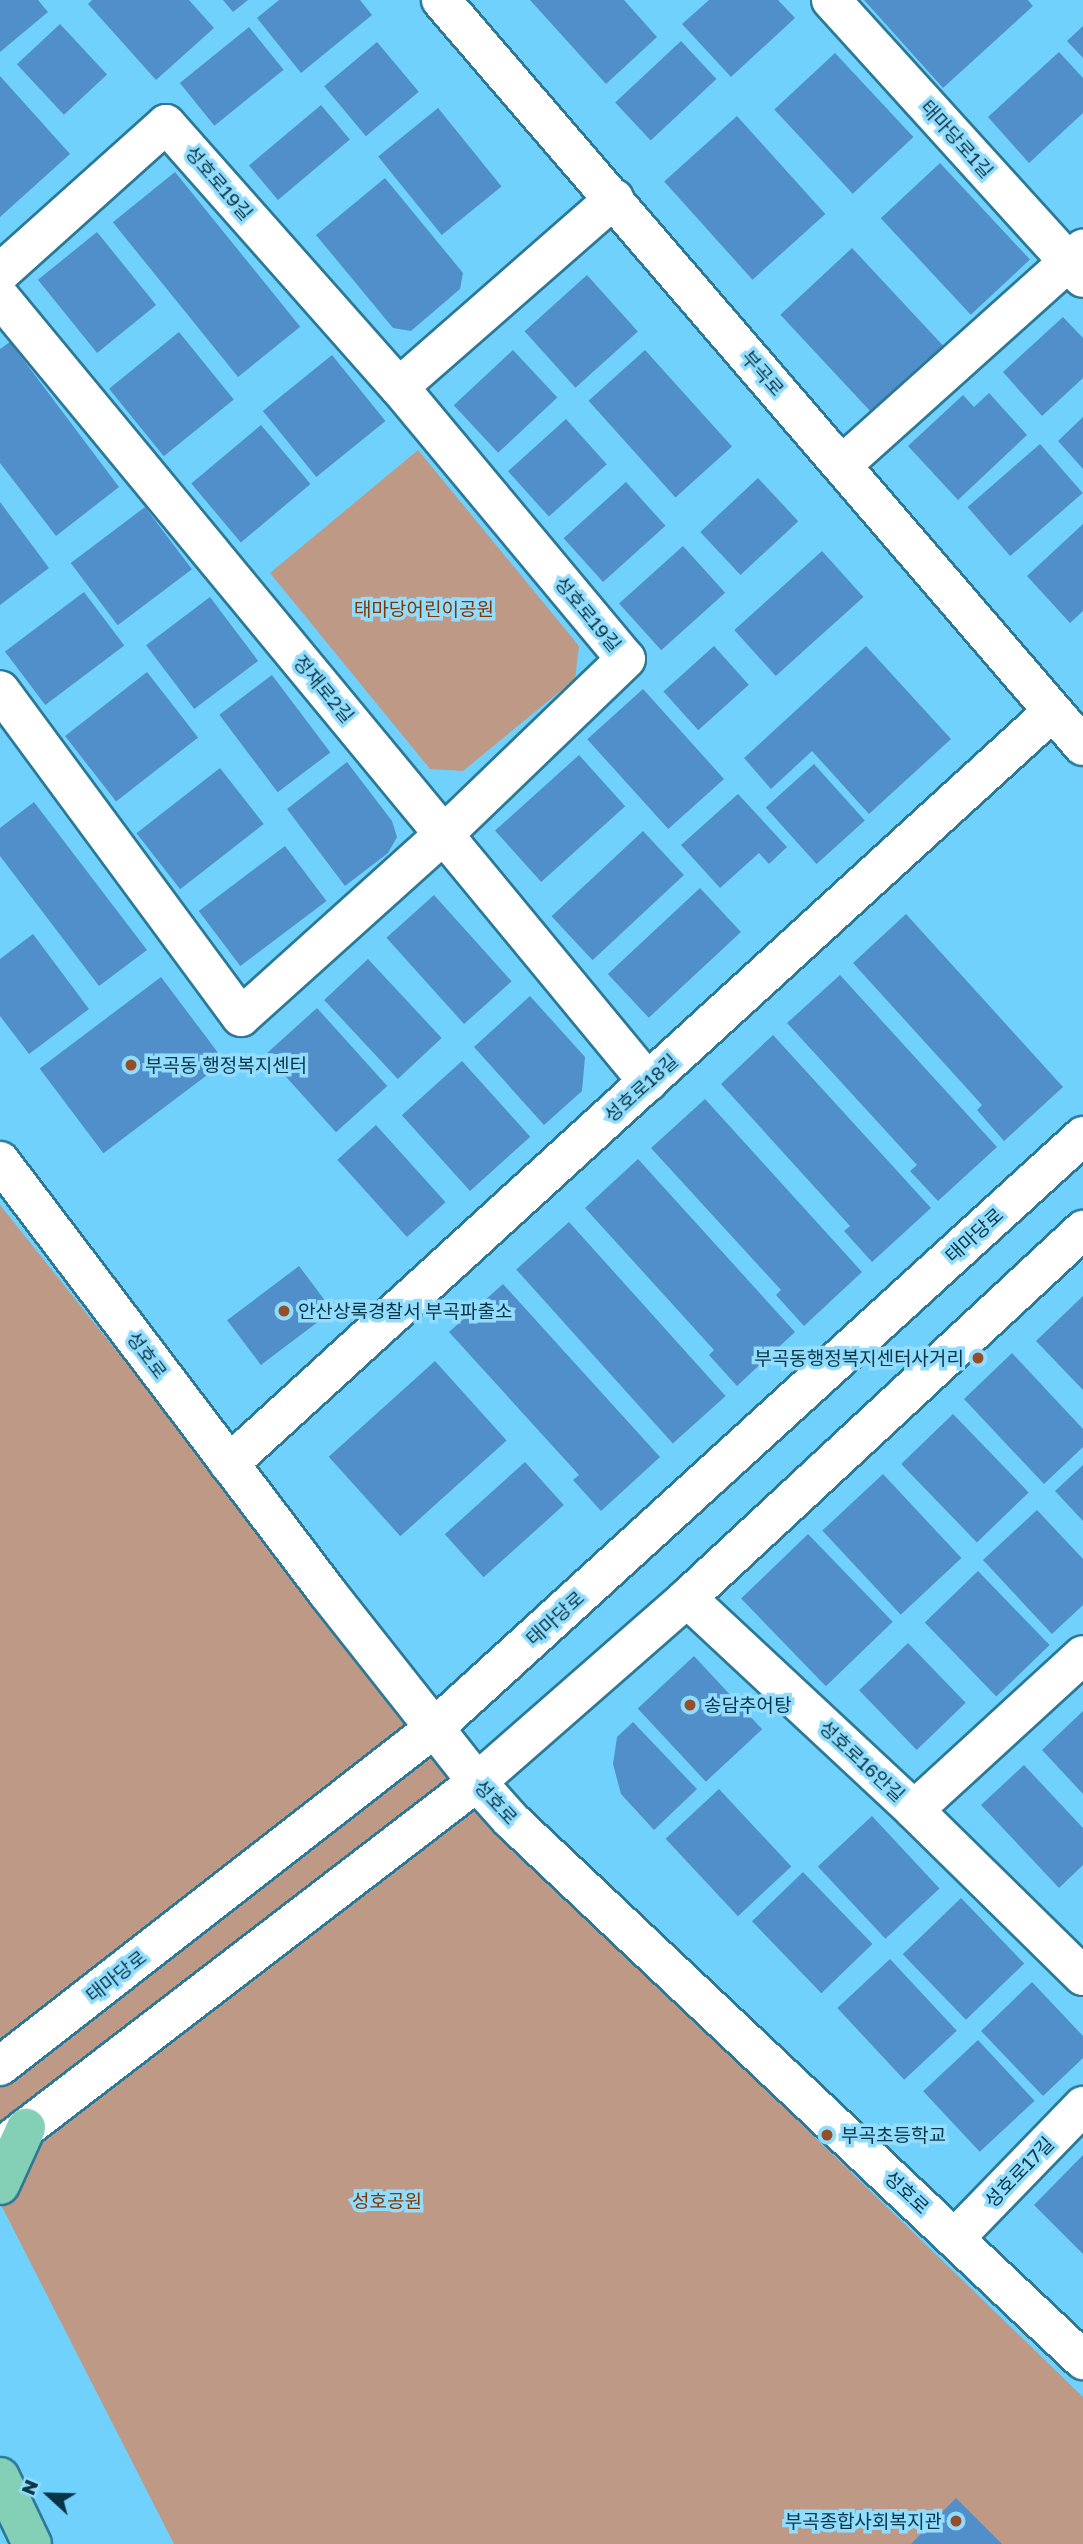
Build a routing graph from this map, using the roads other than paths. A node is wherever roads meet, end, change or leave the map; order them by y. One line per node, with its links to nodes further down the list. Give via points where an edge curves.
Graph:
1 (441, 0): 3 (street, 부곡로)
2 (831, 0): 4 (street, 태마당로1길)
3 (614, 199): 7 (street); 8 (street, 부곡로)
4 (1078, 263): 8 (street)
5 (0, 273): 7 (street, 성호로19길, via 166,124)
6 (0, 297): 13 (street, 정재로2길)
7 (398, 387): 13 (street, 성호로19길, via 626,659)
8 (842, 465): 10 (street, 부곡로)
9 (0, 690): 11 (street, 성호로19길)
10 (1052, 712): 12 (street, 부곡로); 14 (street, 성호로18길)
11 (11, 730): 13 (street, 성호로19길, via 241,1017)
12 (1083, 746)
13 (443, 834): 14 (street, 정재로2길)
14 (648, 1082): 18 (street, 성호로18길)
15 (1083, 1136): 21 (street, 태마당로)
16 (0, 1161): 18 (street, 성호로)
17 (1083, 1230): 19 (street)
18 (229, 1464): 21 (street, 성호로)
19 (687, 1598): 22 (street); 23 (street, 성호로16안길)
20 (1083, 1655): 23 (street, 성호로16안길)
21 (433, 1729): 22 (street, 성호로); 25 (street, 태마당로)
22 (477, 1782): 27 (street); 29 (street, 성호로, via 511,1820)
23 (914, 1810): 24 (street, 성호로16안길)
24 (1083, 1976)
25 (0, 2066)
26 (1083, 2106): 29 (street, 성호로17길)
27 (13, 2138): 28 (highway)
28 (0, 2185)
29 (956, 2238): 30 (street, 성호로)
30 (1083, 2360)
31 (0, 2477): 32 (highway)
32 (32, 2544)

